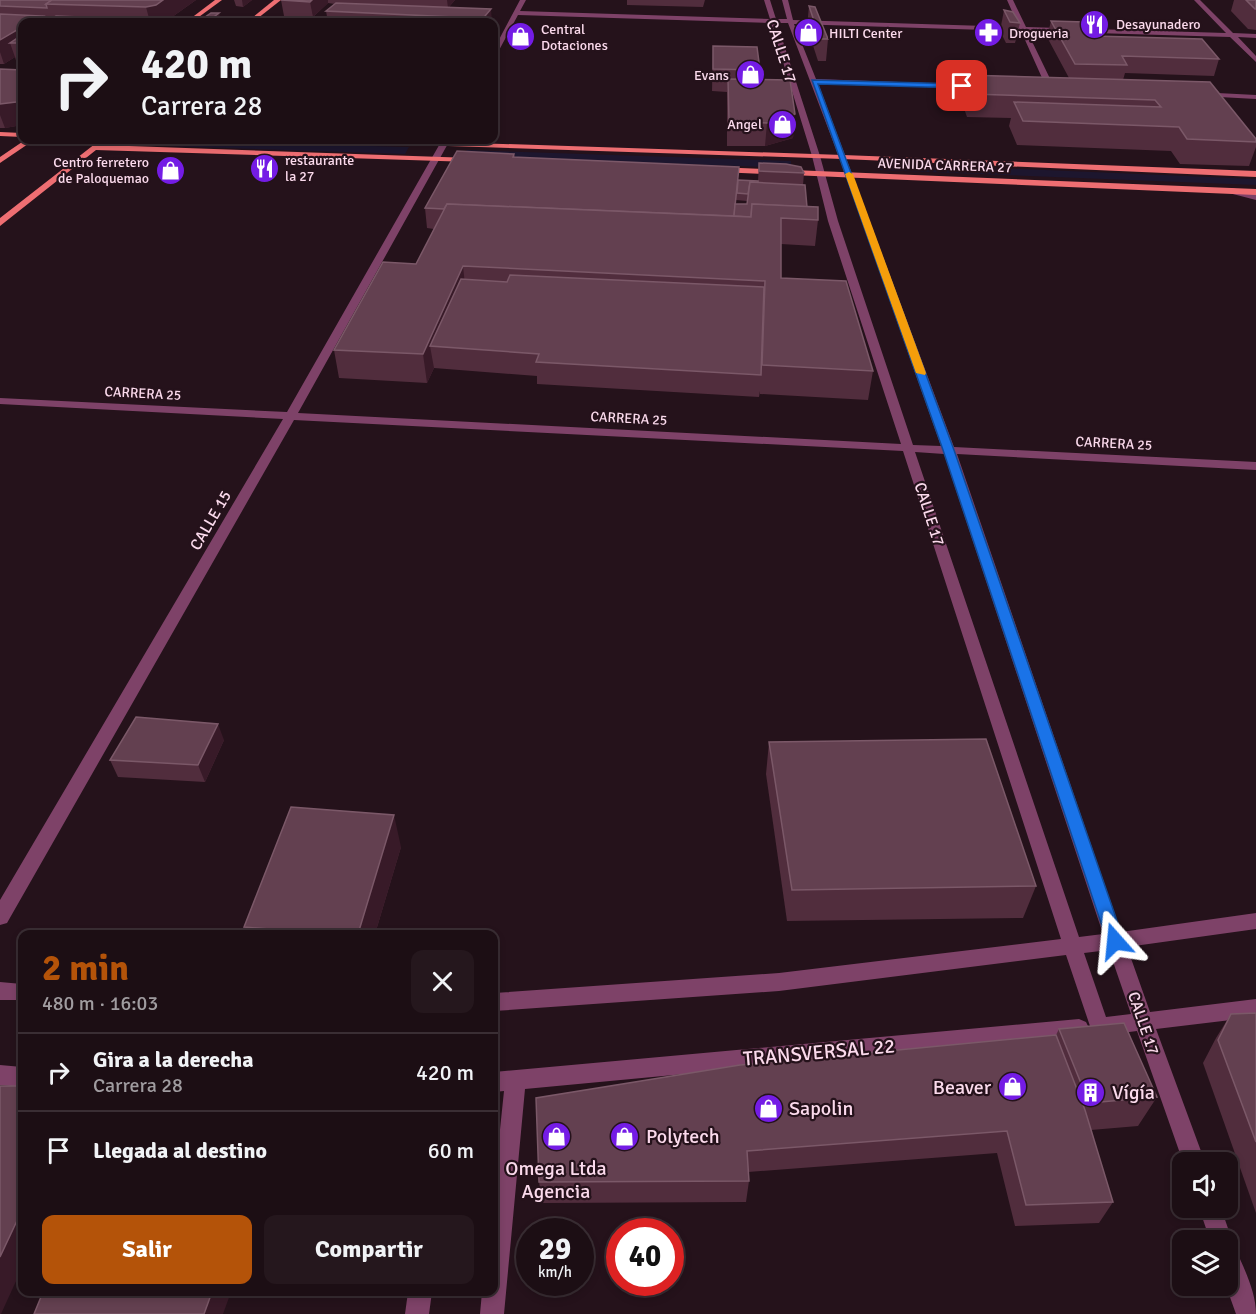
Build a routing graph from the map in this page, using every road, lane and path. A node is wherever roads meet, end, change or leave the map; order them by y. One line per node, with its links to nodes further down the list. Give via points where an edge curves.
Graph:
1 (219, 0): 10 (main road)
2 (279, 0): 11 (main road)
3 (523, 0): 9 (street)
4 (767, 0): 8 (street, CALLE 17)
5 (785, 0): 14 (street, CALLE 17)
6 (1010, 0): 15 (street)
7 (1197, 0): 16 (street)
8 (769, 10): 12 (street); 13 (street, CALLE 17)
9 (516, 14): 12 (street); 18 (street)
10 (194, 18)
11 (255, 18)
12 (727, 21): 13 (street)
13 (773, 22): 14 (street); 34 (street, CALLE 17)
14 (791, 23): 15 (street); 20 (street, CALLE 17)
15 (1023, 28): 16 (street); 23 (street)
16 (1232, 36): 17 (street); 19 (street)
17 (1256, 36)
18 (498, 47)
19 (1256, 60)
20 (814, 81): 21 (street); 35 (street, CALLE 17)
21 (996, 87)
22 (1040, 88): 23 (street)
23 (1051, 89): 24 (street)
24 (1063, 89)
25 (1188, 94): 26 (street)
26 (1256, 97)
27 (0, 134): 28 (main road)
28 (18, 135)
29 (24, 144): 37 (main road)
30 (97, 144): 33 (main road)
31 (444, 144): 36 (street, CALLE 15)
32 (498, 144): 34 (main road, AVENIDA CARRERA 27)
33 (93, 147): 36 (main road); 46 (main road)
34 (816, 156): 35 (main road, AVENIDA CARRERA 27); 40 (street, CALLE 17)
35 (843, 157): 41 (street, CALLE 17); 42 (main road, AVENIDA CARRERA 27)
36 (435, 159): 38 (main road); 48 (street, CALLE 15)
37 (0, 161)
38 (480, 161)
39 (707, 169): 40 (main road, AVENIDA CARRERA 27)
40 (819, 173): 41 (main road, AVENIDA CARRERA 27); 49 (street, CALLE 17)
41 (849, 174): 43 (main road, AVENIDA CARRERA 27); 50 (street, CALLE 17)
42 (1256, 174)
43 (1232, 191): 44 (main road, AVENIDA CARRERA 27); 45 (street)
44 (1256, 192)
45 (1256, 197)
46 (0, 223)
47 (0, 401): 48 (street, CARRERA 25)
48 (291, 415): 49 (street, CARRERA 25); 52 (street, CALLE 15)
49 (909, 448): 50 (street, CARRERA 25); 55 (street, CALLE 17)
50 (949, 450): 51 (street, CARRERA 25); 54 (street, CALLE 17)
51 (1256, 466)
52 (0, 917)
53 (1256, 921): 54 (street)
54 (1115, 941): 55 (street); 60 (street, CALLE 17)
55 (1071, 946): 58 (street, via 779,982); 61 (street, CALLE 17)
56 (0, 991): 57 (street)
57 (18, 992)
58 (498, 1002)
59 (1256, 1008): 60 (street, TRANSVERSAL 22)
60 (1144, 1022): 61 (street, TRANSVERSAL 22); 65 (street, CALLE 17)
61 (1100, 1026): 64 (street, TRANSVERSAL 22)
62 (0, 1075): 63 (street)
63 (18, 1077)
64 (504, 1082): 66 (street)
65 (1190, 1152)
66 (498, 1198)
67 (1238, 1286): 72 (street)
68 (419, 1296): 70 (street)
69 (493, 1296): 71 (street)
70 (417, 1314)
71 (492, 1314)
72 (1248, 1314)

